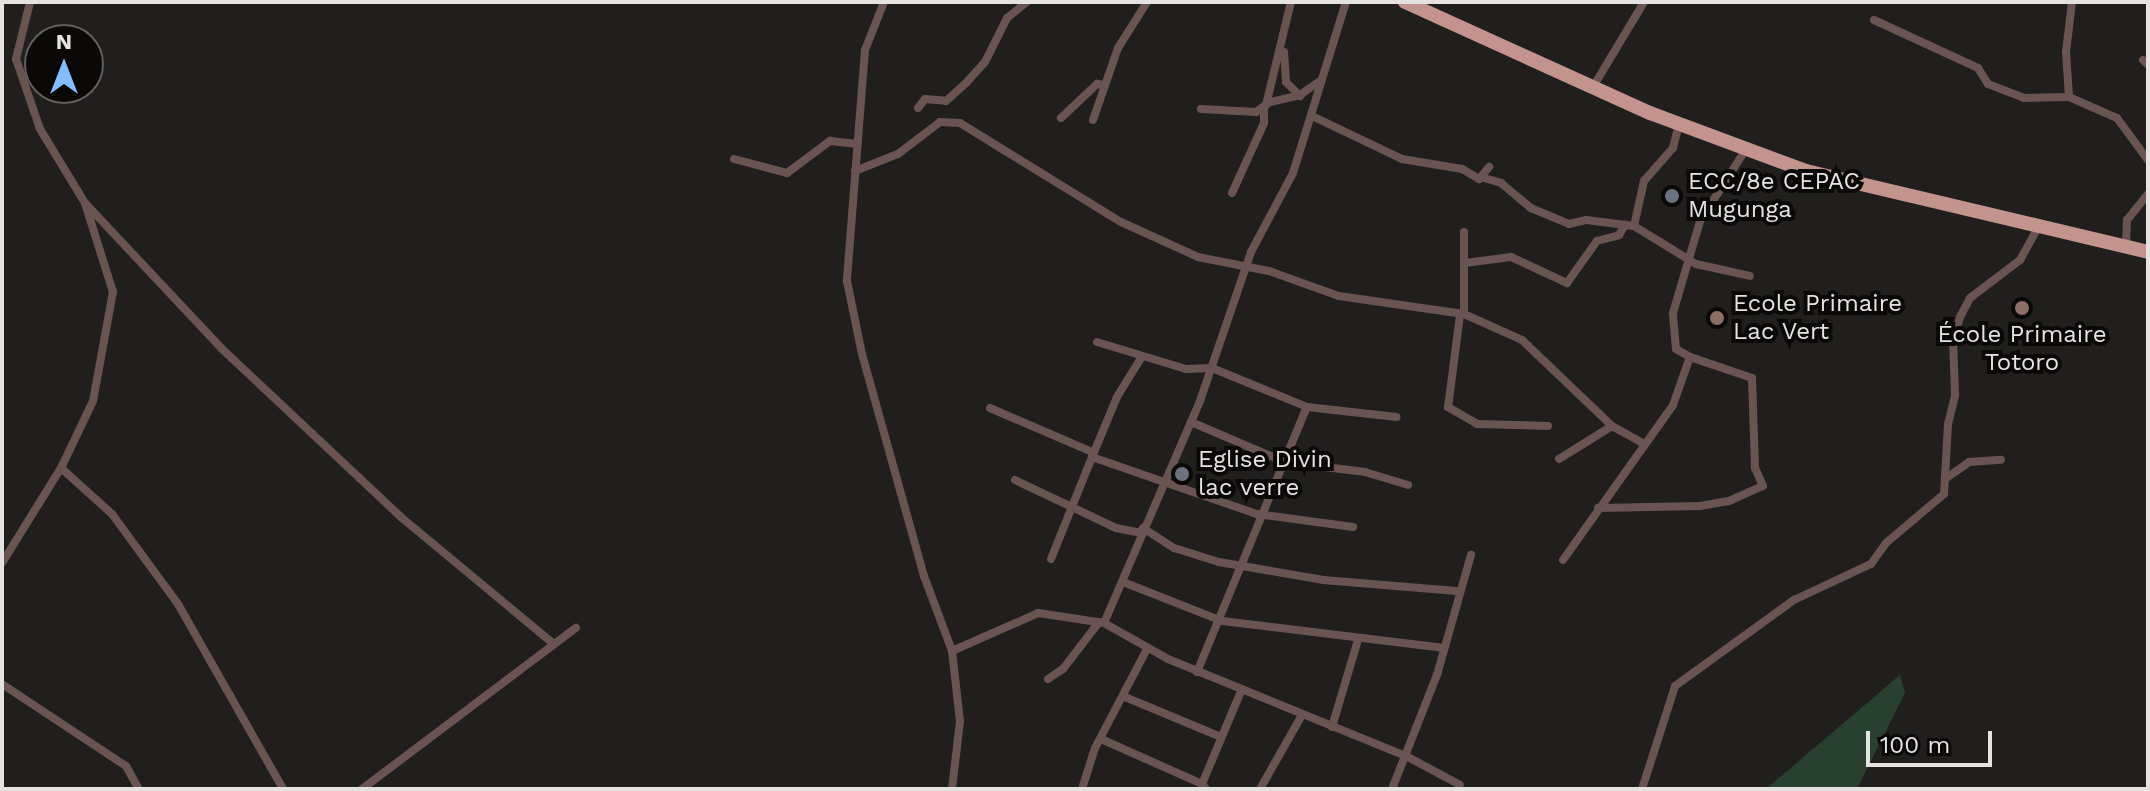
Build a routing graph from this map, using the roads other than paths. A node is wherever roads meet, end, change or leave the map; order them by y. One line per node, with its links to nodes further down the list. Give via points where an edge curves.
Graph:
1 (30, 2): 33 (street, via 16,59 40,129)
2 (884, 2): 24 (street, via 865,50)
3 (1027, 2): 18 (street, via 1007,18 985,62 966,83 946,101 925,99)
4 (1147, 2): 13 (street, via 1118,48)
5 (1291, 2): 11 (street)
6 (1346, 2): 12 (street)
7 (1405, 2): 14 (highway)
8 (1644, 2): 14 (street)
9 (2072, 2): 16 (street, via 2066,52)
10 (1874, 20): 16 (street, via 1978,68 1988,84 2024,98)
11 (1283, 51): 15 (street, via 1286,82); 17 (street)
12 (1321, 80): 15 (street); 20 (street)
13 (1105, 85): 21 (street, via 1097,84); 22 (street)
14 (1593, 87): 23 (highway)
15 (1300, 96): 17 (street)
16 (2069, 97): 27 (street, via 2117,118)
17 (1265, 106): 19 (street, via 1248,113); 31 (street, via 1264,123)
18 (918, 108)
19 (1201, 109)
20 (1312, 116): 30 (street, via 1389,154); 41 (street, via 1293,173 1251,252)
21 (1061, 118)
22 (1093, 120)
23 (1679, 124): 25 (highway); 34 (street, via 1673,148 1644,181)
24 (858, 144): 26 (street, via 830,141 787,173); 29 (street)
25 (1746, 149): 35 (highway, via 1872,190); 39 (street, via 1700,221)
26 (734, 159)
27 (2148, 160)
28 (1489, 167): 30 (street)
29 (855, 171): 41 (street, via 898,154 940,122 953,121 1121,222 1198,257); 83 (street, via 846,264 852,310 924,576)
30 (1484, 178): 34 (street, via 1501,183 1531,208 1569,224 1586,220)
31 (1232, 193)
32 (2148, 194): 37 (street, via 2127,220)
33 (85, 203): 59 (street, via 113,292 93,401); 80 (street, via 232,359 402,518)
34 (1630, 225): 39 (street); 40 (street, via 1619,235 1597,241 1567,283 1511,257)
35 (2039, 226): 37 (highway); 60 (street, via 2020,260 1970,298 1960,317 1953,339 1955,395)
36 (1464, 232): 40 (street)
37 (2126, 246): 38 (highway)
38 (2148, 252)
39 (1690, 257): 42 (street, via 1696,264); 45 (street, via 1673,313 1679,331 1676,349)
40 (1465, 263): 43 (street)
41 (1249, 268): 43 (street, via 1339,296); 47 (street)
42 (1750, 276)
43 (1462, 314): 52 (street, via 1448,407 1477,424); 53 (street, via 1522,340)
44 (1097, 342): 46 (street)
45 (1690, 357): 54 (street, via 1673,405); 65 (street, via 1752,378 1755,468 1763,486 1729,501 1700,506)
46 (1141, 358): 47 (street, via 1186,369); 55 (street)
47 (1212, 368): 48 (street); 51 (street)
48 (1307, 407): 50 (street); 58 (street)
49 (990, 408): 55 (street)
50 (1396, 417)
51 (1191, 422): 58 (street); 62 (street)
52 (1548, 426)
53 (1612, 426): 54 (street); 56 (street)
54 (1643, 443): 65 (street)
55 (1092, 454): 62 (street); 64 (street)
56 (1559, 459)
57 (2001, 460): 60 (street, via 1969,462)
58 (1285, 462): 63 (street, via 1365,472); 66 (street)
59 (61, 468): 72 (street); 97 (street, via 112,514 178,604)
60 (1945, 479): 103 (street, via 1944,494 1886,543 1871,564 1794,600 1675,686)
61 (1015, 480): 64 (street)
62 (1164, 484): 66 (street); 68 (street)
63 (1408, 485)
64 (1072, 508): 68 (street, via 1116,528); 70 (street)
65 (1598, 508): 71 (street)
66 (1264, 515): 67 (street); 73 (street)
67 (1353, 527)
68 (1142, 531): 73 (street, via 1174,548); 74 (street)
69 (1471, 555): 75 (street)
70 (1051, 559)
71 (1563, 560)
72 (2, 563)
73 (1242, 566): 75 (street, via 1323,580); 76 (street)
74 (1123, 582): 76 (street); 77 (street)
75 (1457, 591): 81 (street)
76 (1222, 621): 79 (street); 84 (street)
77 (1101, 622): 82 (street); 83 (street, via 1038,613); 85 (street, via 1063,669)
78 (576, 628): 80 (street)
79 (1358, 640): 81 (street); 90 (street)
80 (554, 644): 98 (street)
81 (1444, 648): 93 (street)
82 (1147, 649): 84 (street); 88 (street)
83 (952, 651): 99 (street, via 960,721)
84 (1197, 672): 87 (street)
85 (1048, 679)
86 (2, 684): 96 (street, via 126,766)
87 (1241, 691): 89 (street); 91 (street)
88 (1125, 697): 91 (street); 92 (street)
89 (1302, 715): 90 (street); 101 (street)
90 (1332, 727): 93 (street)
91 (1221, 737): 95 (street)
92 (1101, 739): 95 (street); 100 (street)
93 (1406, 756): 94 (street); 102 (street)
94 (1460, 785)
95 (1204, 786)
96 (139, 789)
97 (283, 789)
98 (362, 789)
99 (952, 789)
100 (1082, 789)
101 (1260, 789)
102 (1392, 789)
103 (1642, 789)

